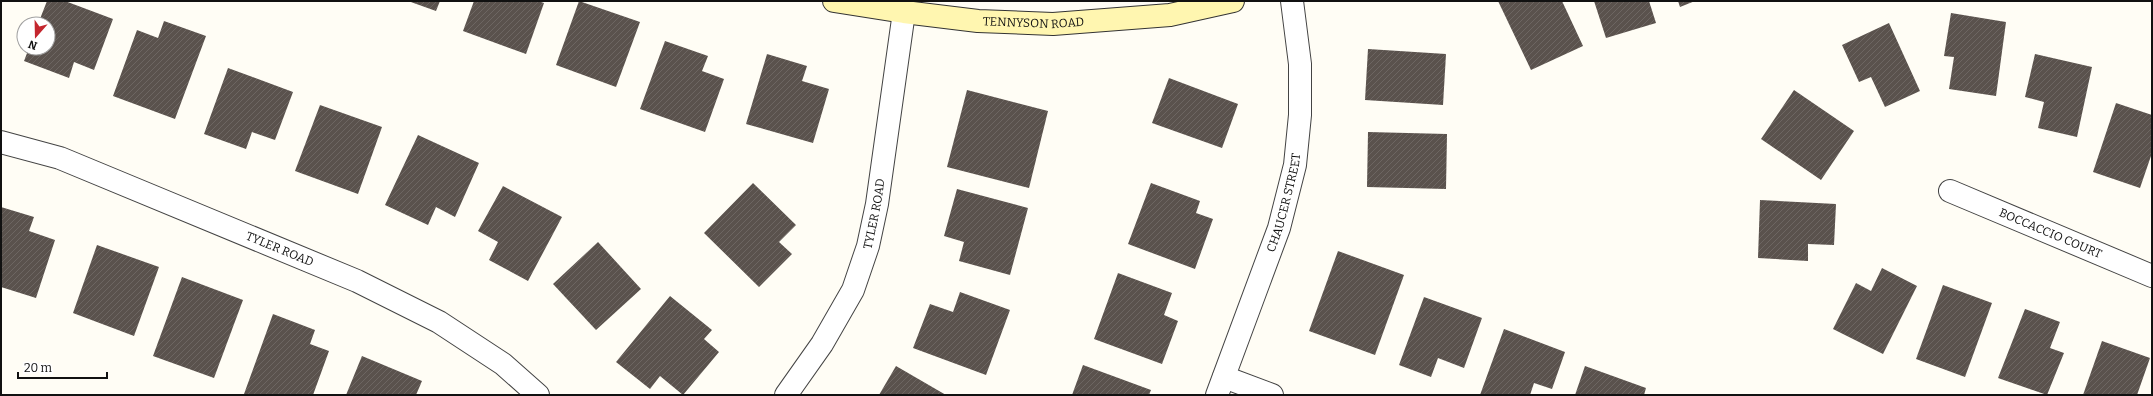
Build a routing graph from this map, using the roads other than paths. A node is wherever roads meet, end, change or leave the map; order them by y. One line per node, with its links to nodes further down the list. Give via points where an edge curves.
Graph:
1 (834, 1): 4 (street, TENNYSON ROAD)
2 (1234, 1): 4 (street, TENNYSON ROAD, via 1170,15 1053,24 978,21)
3 (1292, 1): 8 (street, CHAUCER STREET, via 1300,64 1300,115 1295,165 1279,228)
4 (904, 12): 10 (street, TYLER ROAD, via 877,204 868,246 853,290 822,344)
5 (1, 142): 9 (street, TYLER ROAD, via 60,158 357,281 438,322 503,364)
6 (1950, 191): 7 (street, BOCCACCIO COURT)
7 (2152, 276)
8 (1221, 386): 11 (street)
9 (538, 395)
10 (786, 395)
11 (1272, 395)

